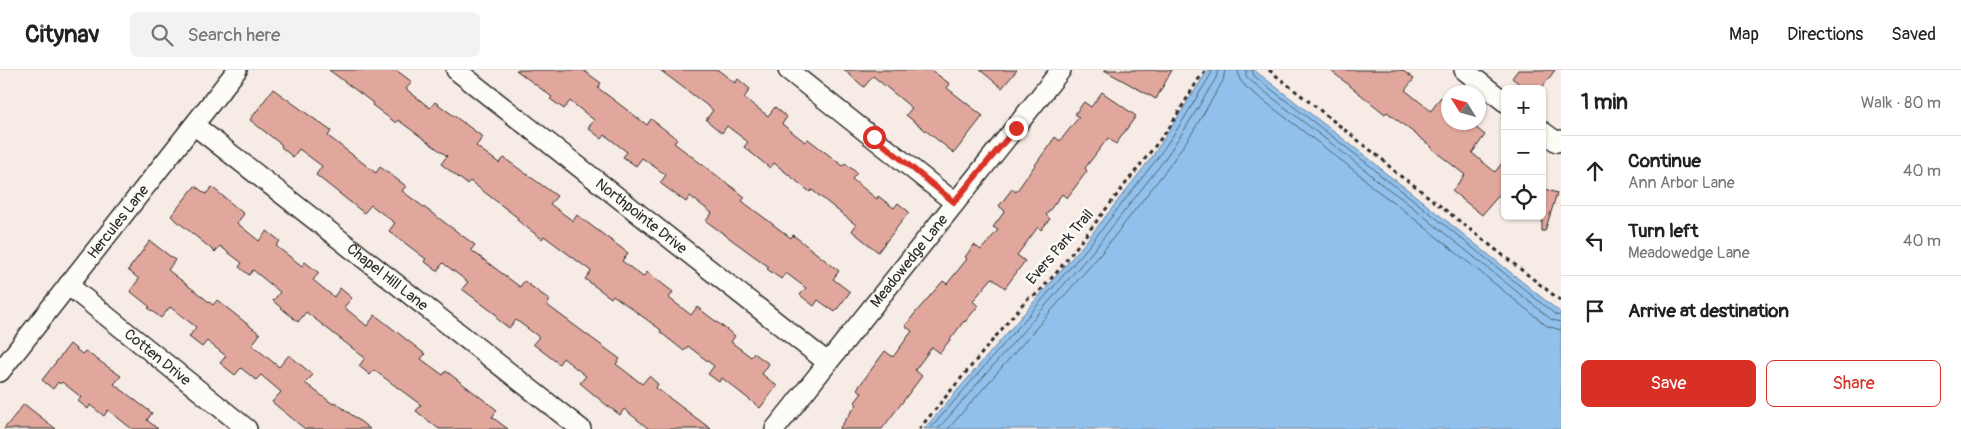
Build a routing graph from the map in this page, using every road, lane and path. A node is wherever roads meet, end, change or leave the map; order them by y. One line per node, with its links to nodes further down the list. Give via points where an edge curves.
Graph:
1 (237, 70): 9 (street, Hercules Lane)
2 (456, 70): 13 (street, Northpointe Drive)
3 (788, 70): 10 (street)
4 (1060, 70): 10 (street, Meadowedge Lane)
5 (1206, 70): 18 (path, Evers Park Trail, via 1169,128 1057,272 1037,294 1027,299)
6 (1269, 70): 12 (path)
7 (1464, 70): 8 (street)
8 (1501, 99)
9 (194, 125): 11 (street, Hercules Lane); 16 (street, Chapel Hill Lane)
10 (954, 202): 13 (street, Meadowedge Lane)
11 (68, 286): 14 (street, Hercules Lane); 15 (street, Cotten Drive)
12 (1561, 301)
13 (827, 362): 17 (street, Meadowedge Lane)
14 (0, 372)
15 (246, 429)
16 (581, 429)
17 (775, 429)
18 (919, 429)

